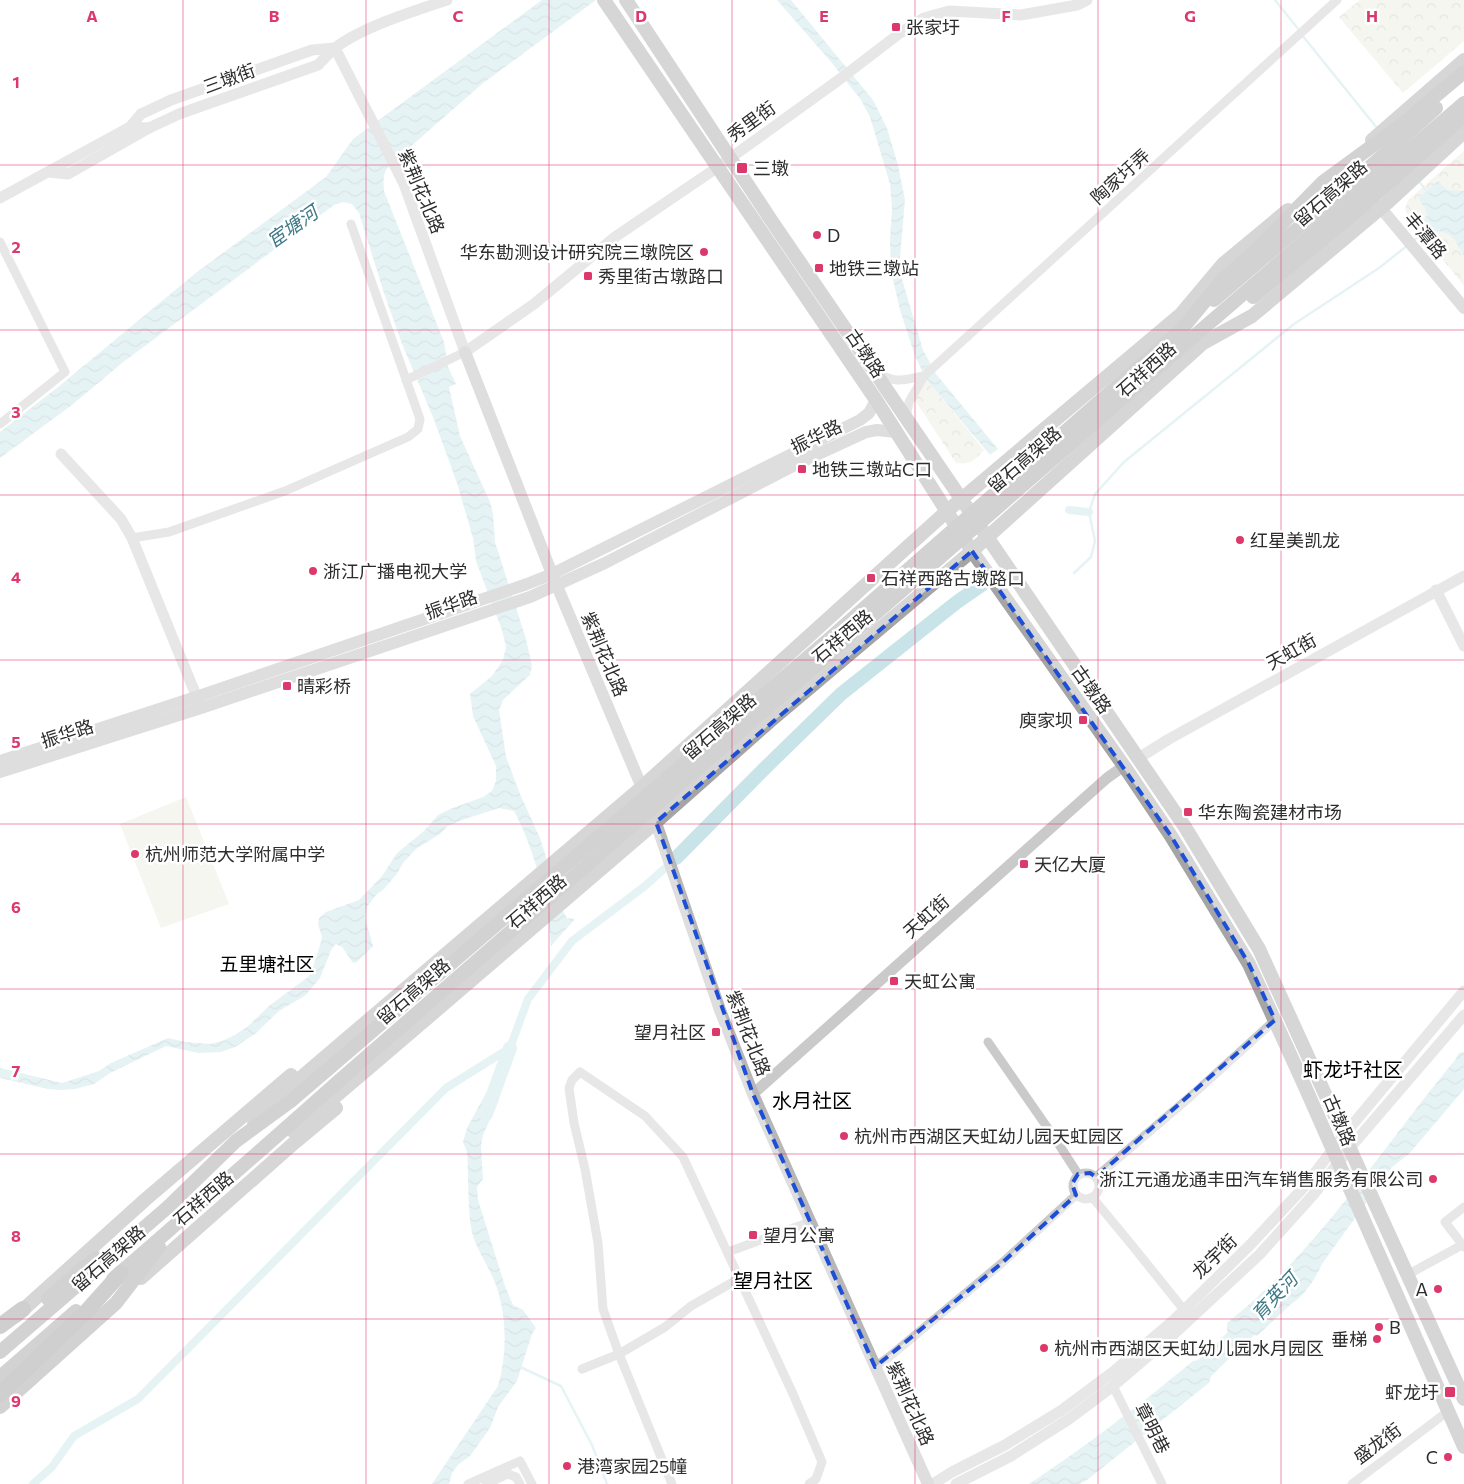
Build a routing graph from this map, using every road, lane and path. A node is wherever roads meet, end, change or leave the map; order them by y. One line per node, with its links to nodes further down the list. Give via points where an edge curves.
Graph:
1 (447, 0): 6 (street, 三墩街, via 364,32)
2 (626, 0): 18 (main road, 古墩路)
3 (1087, 0): 18 (street, 秀里街, via 1021,15 949,11 924,18)
4 (1337, 0): 34 (street, 陶家圩弄)
5 (605, 1): 21 (main road, 古墩路)
6 (335, 48): 13 (street, 三墩街, via 312,50 171,100 141,114); 14 (street, 三墩街, via 318,65 179,114); 32 (street, 紫荆花北路, via 404,184)
7 (1464, 60): 12 (main road)
8 (1464, 72): 12 (highway)
9 (1464, 82): 15 (highway, 留石高架路)
10 (1464, 103): 15 (highway, 留石高架路)
11 (1464, 116): 20 (highway)
12 (1395, 125): 19 (highway)
13 (130, 127): 14 (street, 三墩街); 22 (street, 三墩街)
14 (149, 128): 22 (street, via 68,174)
15 (1424, 128): 19 (highway, 留石高架路)
16 (1464, 128): 20 (main road)
17 (1464, 132): 20 (main road)
18 (730, 158): 21 (street, 秀里街); 33 (main road, 古墩路)
19 (1394, 159): 20 (highway); 23 (highway); 25 (main road, 石祥西路); 31 (highway, 留石高架路); 31 (highway, via 1383,188 1251,298)
20 (1423, 160)
21 (718, 167): 32 (street, 秀里街, via 615,237 534,304); 36 (main road, 古墩路)
22 (48, 172): 24 (street, 三墩街)
23 (1323, 182): 31 (highway, via 1223,279); 41 (main road, 石祥西路, via 1223,264 1181,314)
24 (0, 198)
25 (1383, 205): 27 (main road, 丰潭路); 31 (main road, 石祥西路, via 1252,316)
26 (351, 224): 35 (street)
27 (1414, 241): 29 (main road, 丰潭路); 30 (main road, 丰潭路)
28 (0, 242): 38 (street, via 65,372)
29 (1464, 295)
30 (1464, 308)
31 (1192, 336): 43 (main road, 石祥西路); 65 (highway, 留石高架路, bridge, via 814,652 292,1100); 66 (highway, 留石高架路, bridge)
32 (466, 352): 35 (street); 47 (main road, 紫荆花北路)
33 (875, 372): 34 (street, via 895,381); 37 (main road, 古墩路)
34 (924, 376): 37 (street, 陶家圩弄, via 909,402)
35 (406, 380): 44 (street, via 420,419 418,429 408,438 284,491 170,532)
36 (876, 400): 39 (main road, 古墩路); 47 (main road, 振华路, via 860,420)
37 (906, 418): 41 (main road, 古墩路)
38 (0, 424)
39 (895, 432): 42 (main road, 古墩路); 47 (main road, 振华路, via 866,432 605,563)
40 (62, 454): 44 (street, via 121,519)
41 (961, 500): 42 (main road, 石祥西路); 43 (main road, 古墩路)
42 (946, 512): 45 (main road, 古墩路); 55 (main road, 石祥西路)
43 (986, 537): 45 (main road, 石祥西路); 51 (main road, 古墩路)
44 (132, 538): 50 (street)
45 (972, 551): 53 (main road, 古墩路); 56 (main road, 石祥西路)
46 (1464, 576): 48 (street, 天虹街)
47 (555, 580): 50 (main road, 振华路); 55 (main road, 紫荆花北路)
48 (1436, 590): 49 (street); 51 (street, 天虹街)
49 (1464, 646)
50 (199, 703): 52 (main road, 振华路); 54 (main road, 振华路)
51 (1137, 758): 64 (main road, 古墩路, via 1185,827 1259,949)
52 (0, 761)
53 (1124, 766): 60 (main road, 古墩路, via 1189,864 1249,964); 63 (street, 天虹街)
54 (0, 772)
55 (642, 787): 56 (main road, 紫荆花北路); 58 (main road, 石祥西路)
56 (656, 822): 62 (main road, 石祥西路); 63 (main road, 紫荆花北路, via 720,1010)
57 (1464, 991): 64 (street, 龙宇街)
58 (395, 996): 65 (main road, 石祥西路, via 284,1092); 84 (main road, 石祥西路, via 274,1088)
59 (1464, 1015): 67 (street, 龙宇街)
60 (1275, 1020): 68 (main road, 古墩路); 71 (street)
61 (988, 1042): 70 (street)
62 (384, 1056): 66 (main road, 石祥西路, via 322,1108); 83 (main road, 石祥西路, via 351,1096 150,1268)
63 (753, 1094): 77 (main road, 紫荆花北路)
64 (1343, 1136): 67 (main road, 古墩路); 68 (street, 龙宇街)
65 (236, 1142): 74 (highway, 留石高架路)
66 (264, 1149): 76 (highway, 留石高架路)
67 (1349, 1149): 69 (street, 龙宇街); 81 (main road, 古墩路)
68 (1333, 1150): 69 (main road, 古墩路); 85 (street, 龙宇街, via 1251,1244)
69 (1338, 1164): 94 (street, 龙宇街, via 1260,1254); 98 (main road, 古墩路)
70 (1078, 1174): 71 (street, via 1090,1173); 72 (street, via 1072,1184)
71 (1096, 1177): 73 (street, via 1099,1186)
72 (1076, 1195): 73 (street, via 1084,1199); 91 (street, via 1002,1262)
73 (1092, 1197): 85 (street)
74 (168, 1207): 88 (highway, via 79,1271); 89 (highway, 留石高架路)
75 (1464, 1207): 78 (street, via 1445,1222)
76 (177, 1222): 80 (highway, 留石高架路); 83 (highway)
77 (810, 1222): 79 (street); 91 (main road, 紫荆花北路)
78 (1463, 1246): 81 (street)
79 (728, 1252): 82 (street); 90 (street, via 684,1156 645,1116 580,1072 569,1088 598,1243 604,1309)
80 (121, 1272): 93 (highway, 留石高架路); 95 (highway, via 86,1312)
81 (1407, 1274): 96 (main road, 古墩路)
82 (740, 1278): 90 (street, via 690,1306 665,1327); 107 (street, via 822,1462 816,1479)
83 (116, 1303): 97 (highway, 石祥西路)
84 (23, 1309): 86 (highway); 87 (main road, 石祥西路)
85 (1184, 1310): 109 (street, 龙宇街, via 1113,1372 1062,1410)
86 (0, 1326)
87 (0, 1330)
88 (0, 1340)
89 (0, 1352)
90 (619, 1354): 92 (street); 106 (street)
91 (875, 1367): 108 (main road, 紫荆花北路)
92 (582, 1369)
93 (0, 1377)
94 (1113, 1386): 110 (street, 龙宇街, via 1011,1456); 111 (street, 章明巷)
95 (0, 1394)
96 (1464, 1397)
97 (0, 1407)
98 (1447, 1412): 99 (main road, 古墩路); 112 (street, 盛龙街)
99 (1464, 1447)
100 (518, 1462): 101 (street); 104 (street); 105 (street)
101 (468, 1484)
102 (486, 1484): 103 (street, via 508,1474 516,1477)
103 (520, 1484)
104 (526, 1484)
105 (532, 1484)
106 (672, 1484)
107 (809, 1484)
108 (928, 1484)
109 (933, 1484)
110 (956, 1484)
111 (1162, 1484)
112 (1352, 1484)

